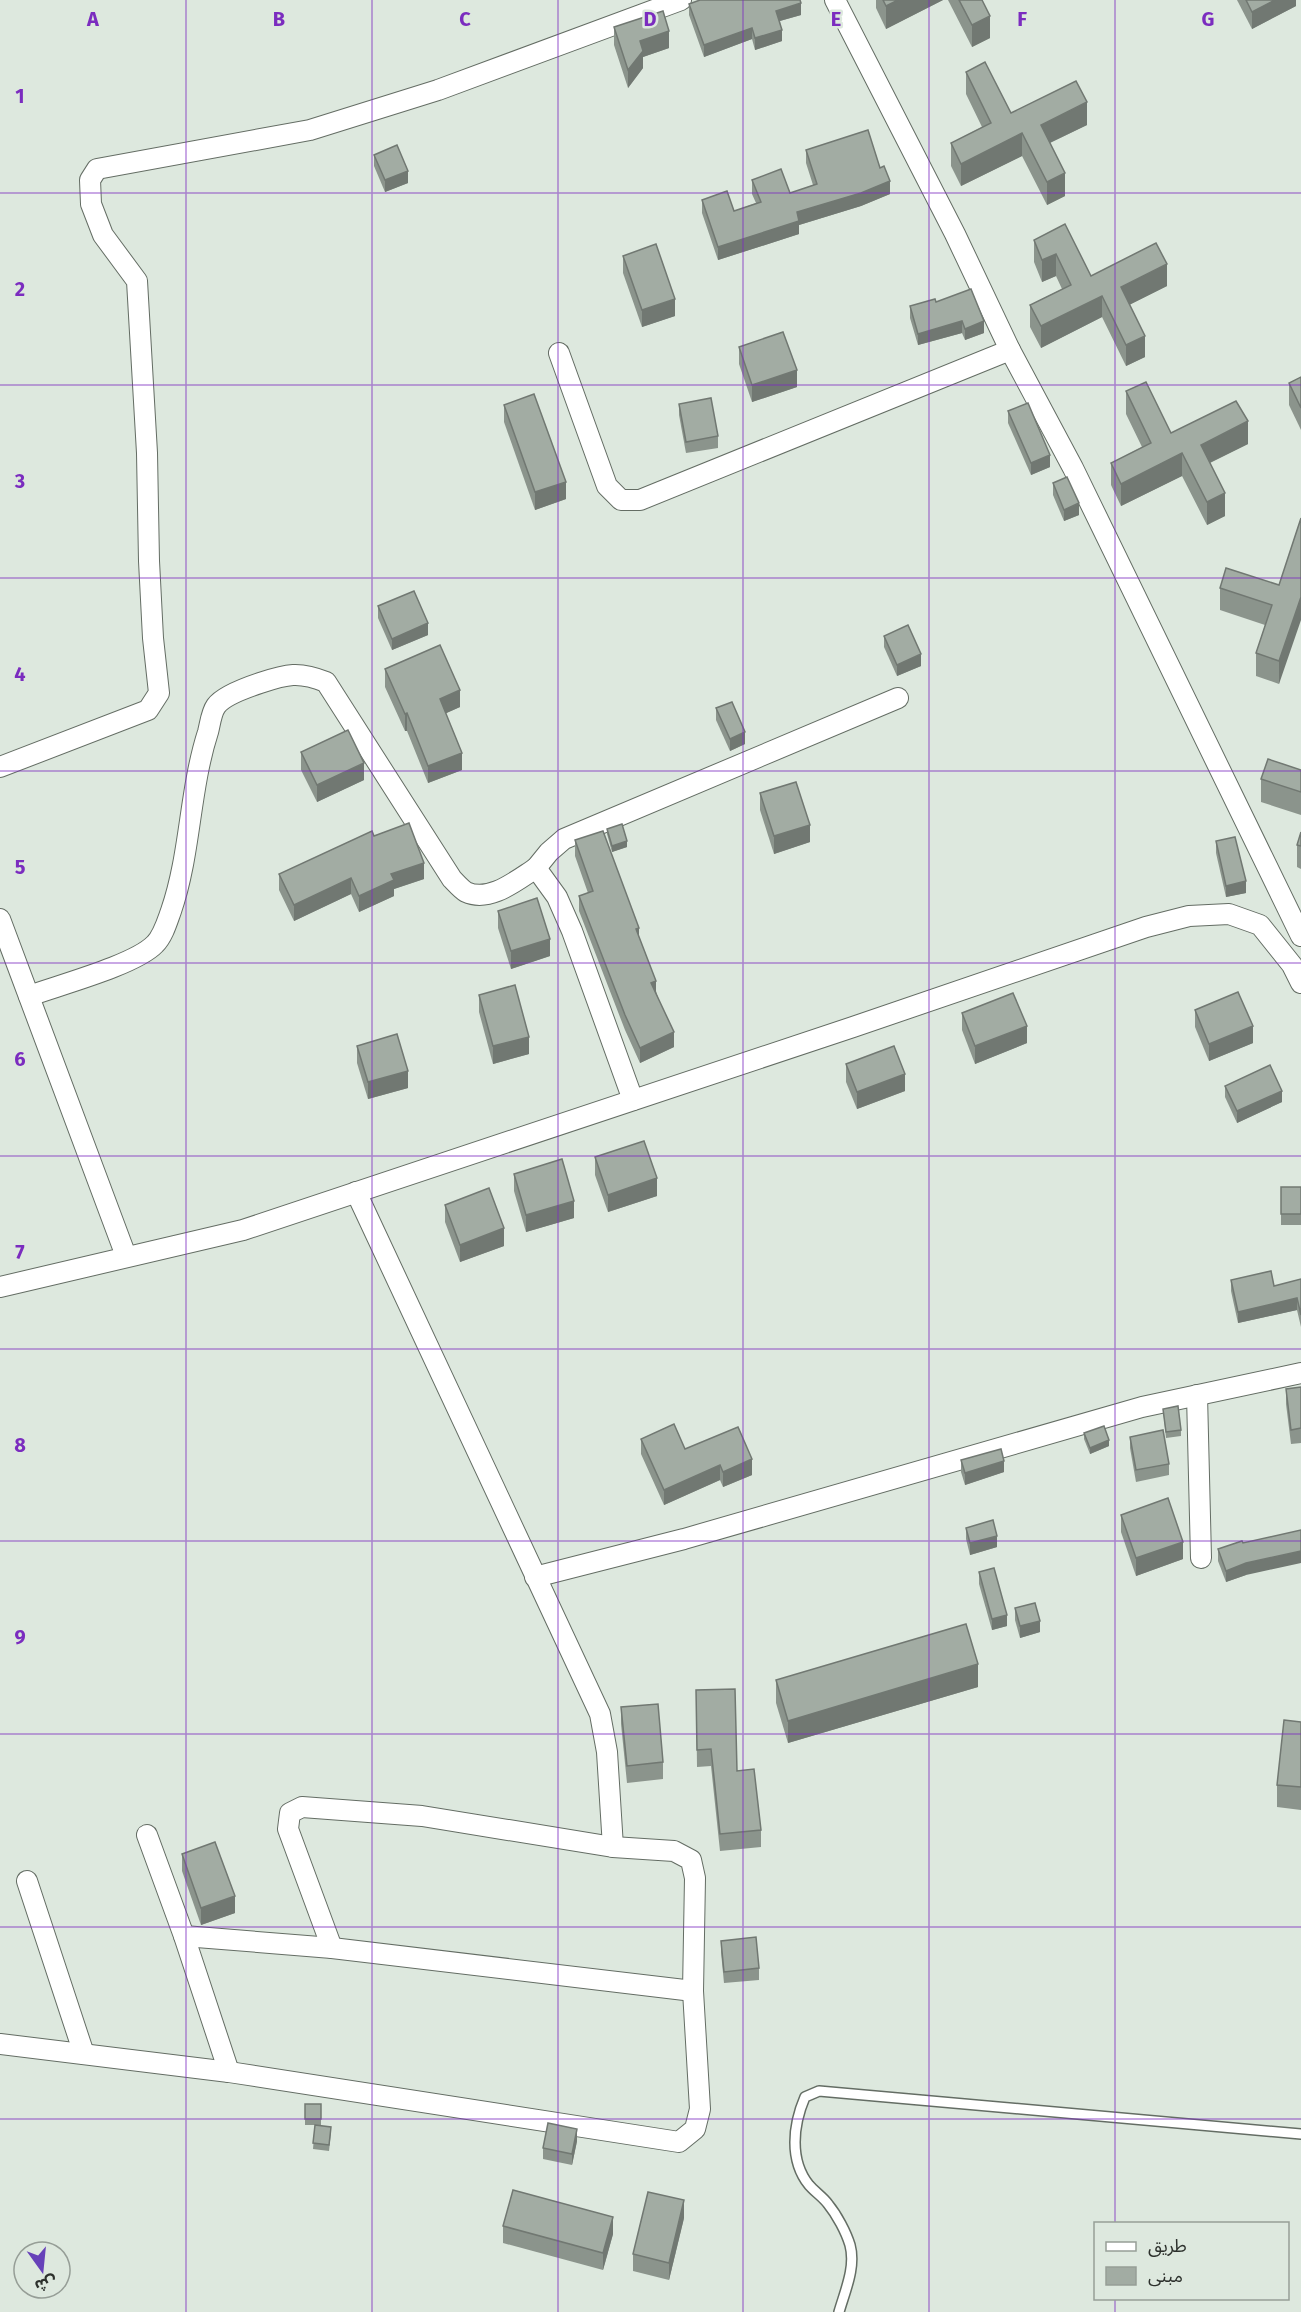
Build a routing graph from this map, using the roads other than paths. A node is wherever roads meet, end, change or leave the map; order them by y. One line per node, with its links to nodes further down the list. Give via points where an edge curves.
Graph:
1 (681, 0): 6 (street, via 438,90 310,130 97,169 90,180 91,204 103,235 138,281 151,605 159,693 148,710)
2 (835, 0): 3 (street)
3 (1010, 350): 4 (street, via 640,500 621,500 607,486); 9 (street, via 1073,468)
4 (559, 353)
5 (898, 698): 7 (street, via 564,839)
6 (0, 766)
7 (536, 868): 11 (street, via 483,896 465,892 452,879 326,682 308,675 286,675 243,688 216,705 196,778 177,894 156,943 138,957); 12 (street, via 557,897 572,931)
8 (0, 919): 11 (street)
9 (1301, 936)
10 (1301, 982): 12 (street, via 1260,925 1229,914 1189,916 1146,927)
11 (29, 996): 14 (street)
12 (633, 1100): 13 (street)
13 (357, 1192): 14 (street, via 243,1230); 19 (street)
14 (126, 1256): 15 (street)
15 (0, 1287)
16 (1301, 1373): 17 (street)
17 (1197, 1395): 18 (street); 19 (street, via 1142,1407 696,1536)
18 (1201, 1558)
19 (535, 1577): 21 (street, via 600,1714 607,1752)
20 (147, 1835): 23 (street)
21 (613, 1847): 24 (street, via 422,1816 302,1807 290,1814 288,1829); 25 (street, via 674,1851 691,1860 695,1878)
22 (27, 1881): 27 (street)
23 (184, 1936): 24 (street); 28 (street)
24 (332, 1948): 25 (street)
25 (693, 1991): 28 (street, via 700,2109 695,2129 679,2142)
26 (0, 2044): 27 (street)
27 (84, 2054): 28 (street)
28 (229, 2072)
29 (1301, 2134): 30 (lane, via 819,2091 805,2097 794,2136 799,2169 828,2204 850,2245 852,2265)
30 (839, 2312)

